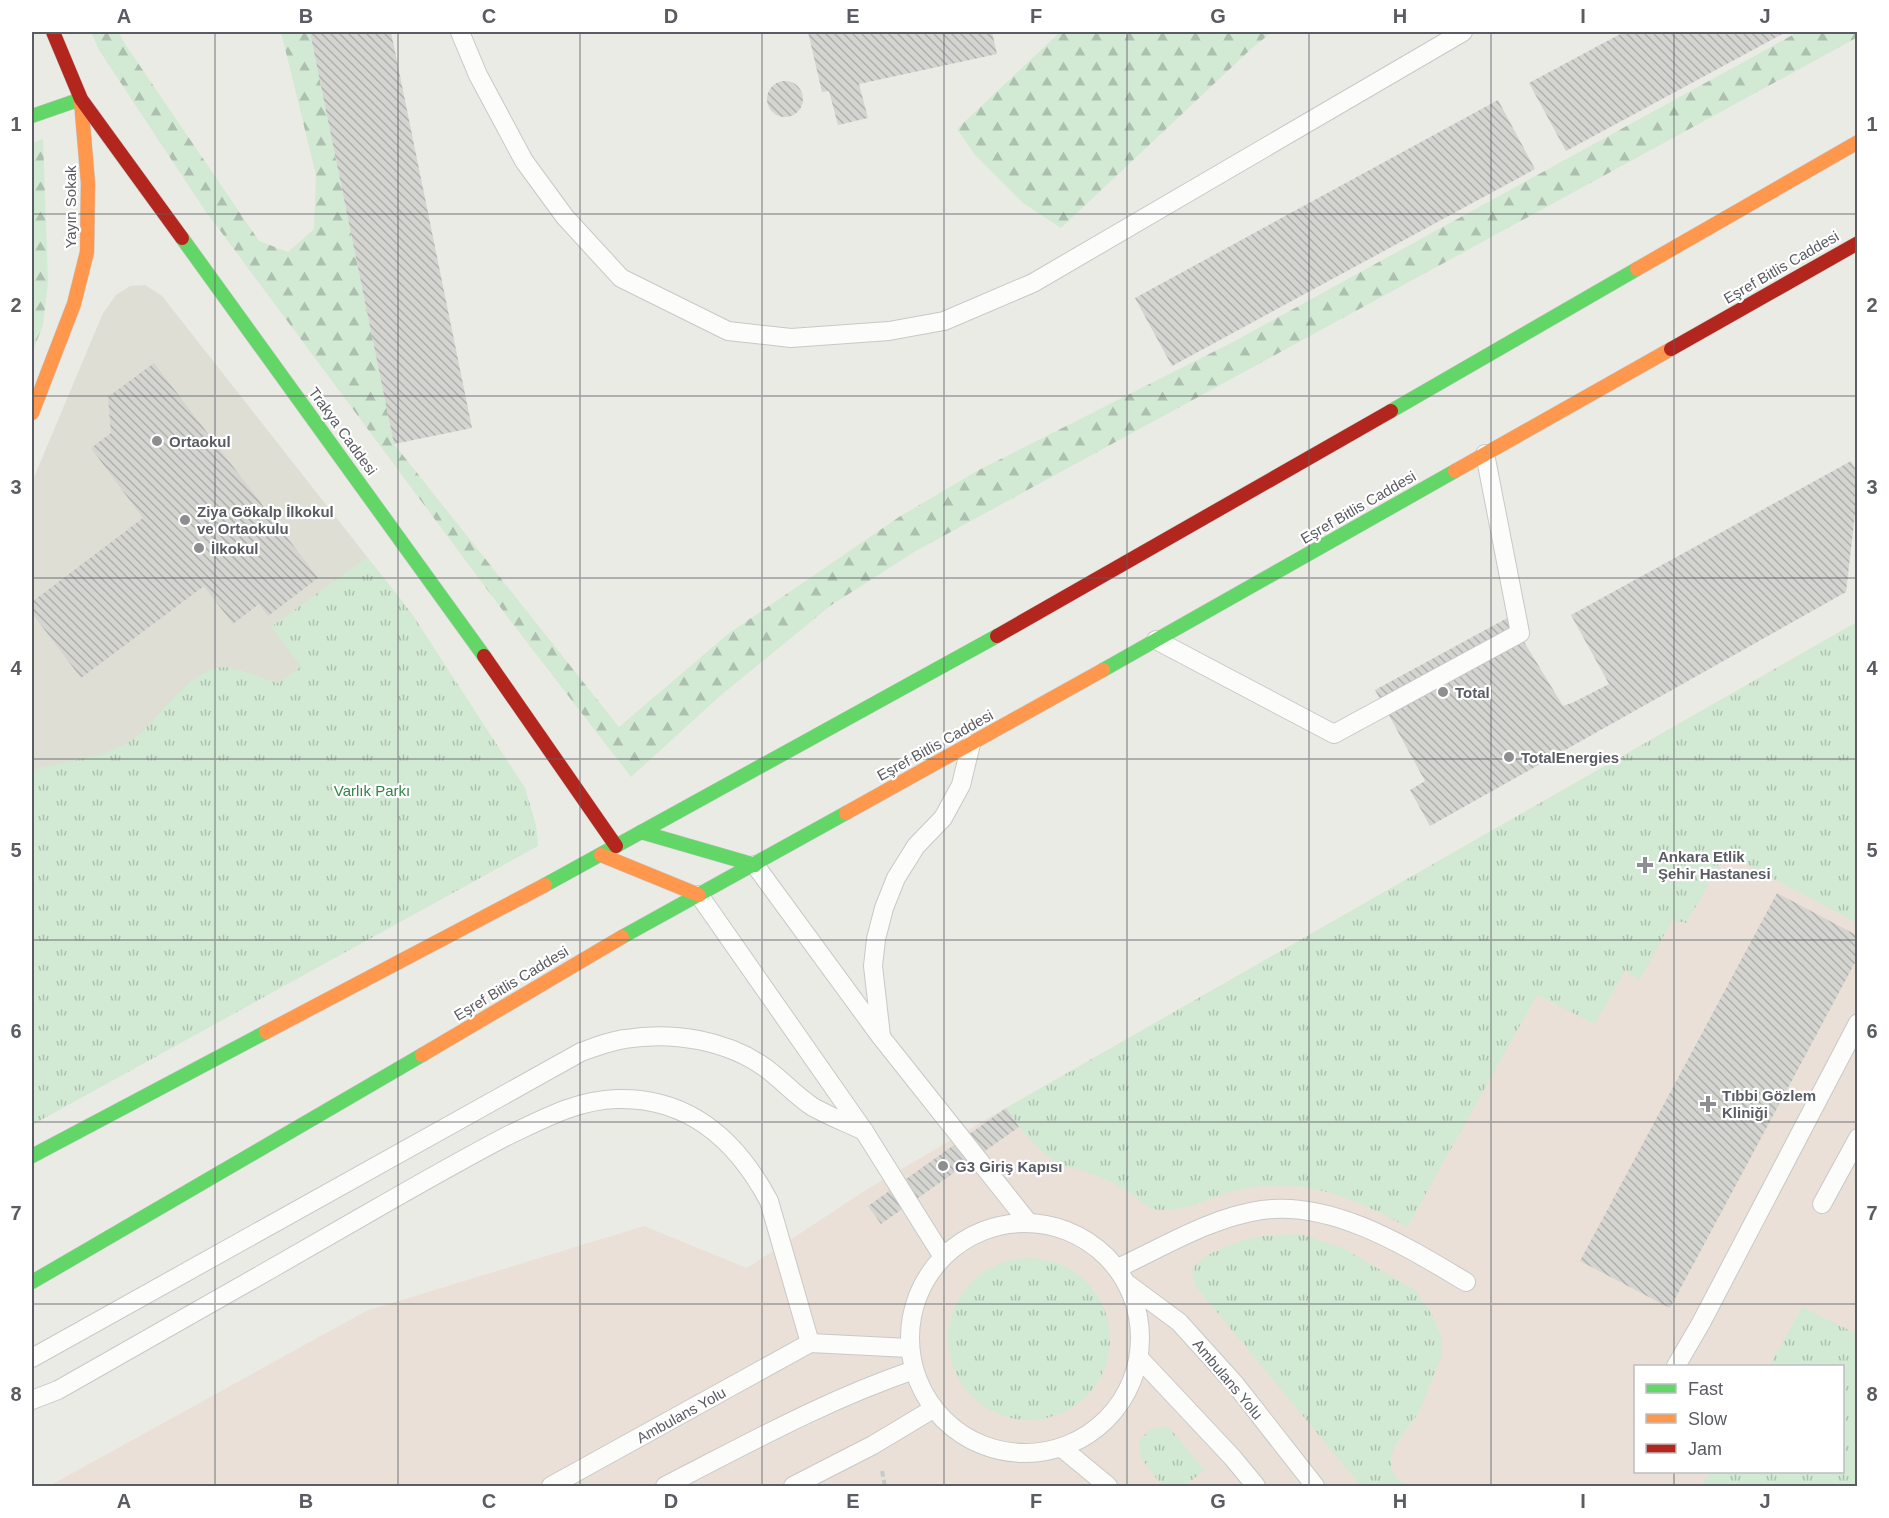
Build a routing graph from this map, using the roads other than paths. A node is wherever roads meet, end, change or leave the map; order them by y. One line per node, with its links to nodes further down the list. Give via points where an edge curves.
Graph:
1 (53, 32): 4 (main road, Trakya Caddesi)
2 (460, 32): 3 (lane, via 478,75 525,161 565,217 621,278 728,331 791,338 889,331 944,321 1033,283)
3 (1463, 32)
4 (81, 99): 5 (main road); 8 (main road, Yayın Sokak, via 88,183 87,252 61,340); 13 (main road, Trakya Caddesi, via 438,590)
5 (32, 116)
6 (1857, 142): 12 (main road, via 1084,588)
7 (1857, 243): 9 (main road, Eşref Bitlis Caddesi)
8 (32, 413)
9 (1485, 454): 10 (main road, Eşref Bitlis Caddesi); 10 (lane, via 1520,633 1334,734)
10 (1156, 640): 11 (main road, Eşref Bitlis Caddesi)
11 (971, 744): 15 (main road, Eşref Bitlis Caddesi); 18 (lane, via 961,785 943,818 916,846 896,878 884,908 873,966)
12 (641, 832): 13 (main road); 15 (main road)
13 (616, 846): 14 (main road)
14 (601, 855): 16 (main road); 21 (main road)
15 (755, 865): 16 (main road, Eşref Bitlis Caddesi); 18 (lane)
16 (699, 895): 19 (lane); 26 (main road, Eşref Bitlis Caddesi)
17 (1857, 1023): 33 (lane)
18 (881, 1037): 23 (lane)
19 (864, 1131): 24 (lane); 31 (lane, via 815,1107 765,1067 709,1042 654,1036 608,1043 581,1052)
20 (1857, 1138): 22 (lane)
21 (32, 1156)
22 (1822, 1204)
23 (1028, 1222): 24 (lane, via 994,1227 967,1238); 25 (lane, via 1062,1228 1093,1244)
24 (943, 1257): 30 (lane, via 923,1283 912,1314)
25 (1118, 1268): 27 (lane, via 1231,1218 1262,1210 1290,1209 1356,1224 1408,1248); 28 (lane)
26 (32, 1282)
27 (1466, 1282)
28 (1129, 1285): 32 (lane, via 1140,1321); 43 (lane, Ambulans Yolu, via 1179,1322 1235,1384)
29 (810, 1343): 30 (lane); 35 (lane, via 772,1210 740,1154 692,1115 662,1103 617,1099 559,1111 467,1156 58,1390); 38 (lane, Ambulans Yolu)
30 (909, 1348): 34 (lane)
31 (32, 1358)
32 (1140, 1359): 37 (lane, via 1125,1398 1098,1428); 42 (lane)
33 (1677, 1365)
34 (914, 1370): 36 (lane); 39 (lane, via 852,1392)
35 (32, 1400)
36 (933, 1409): 37 (lane, via 959,1433 991,1449 1026,1454); 40 (lane)
37 (1062, 1448): 41 (lane)
38 (551, 1486)
39 (665, 1486)
40 (793, 1486)
41 (1108, 1486)
42 (1256, 1486)
43 (1315, 1486)

